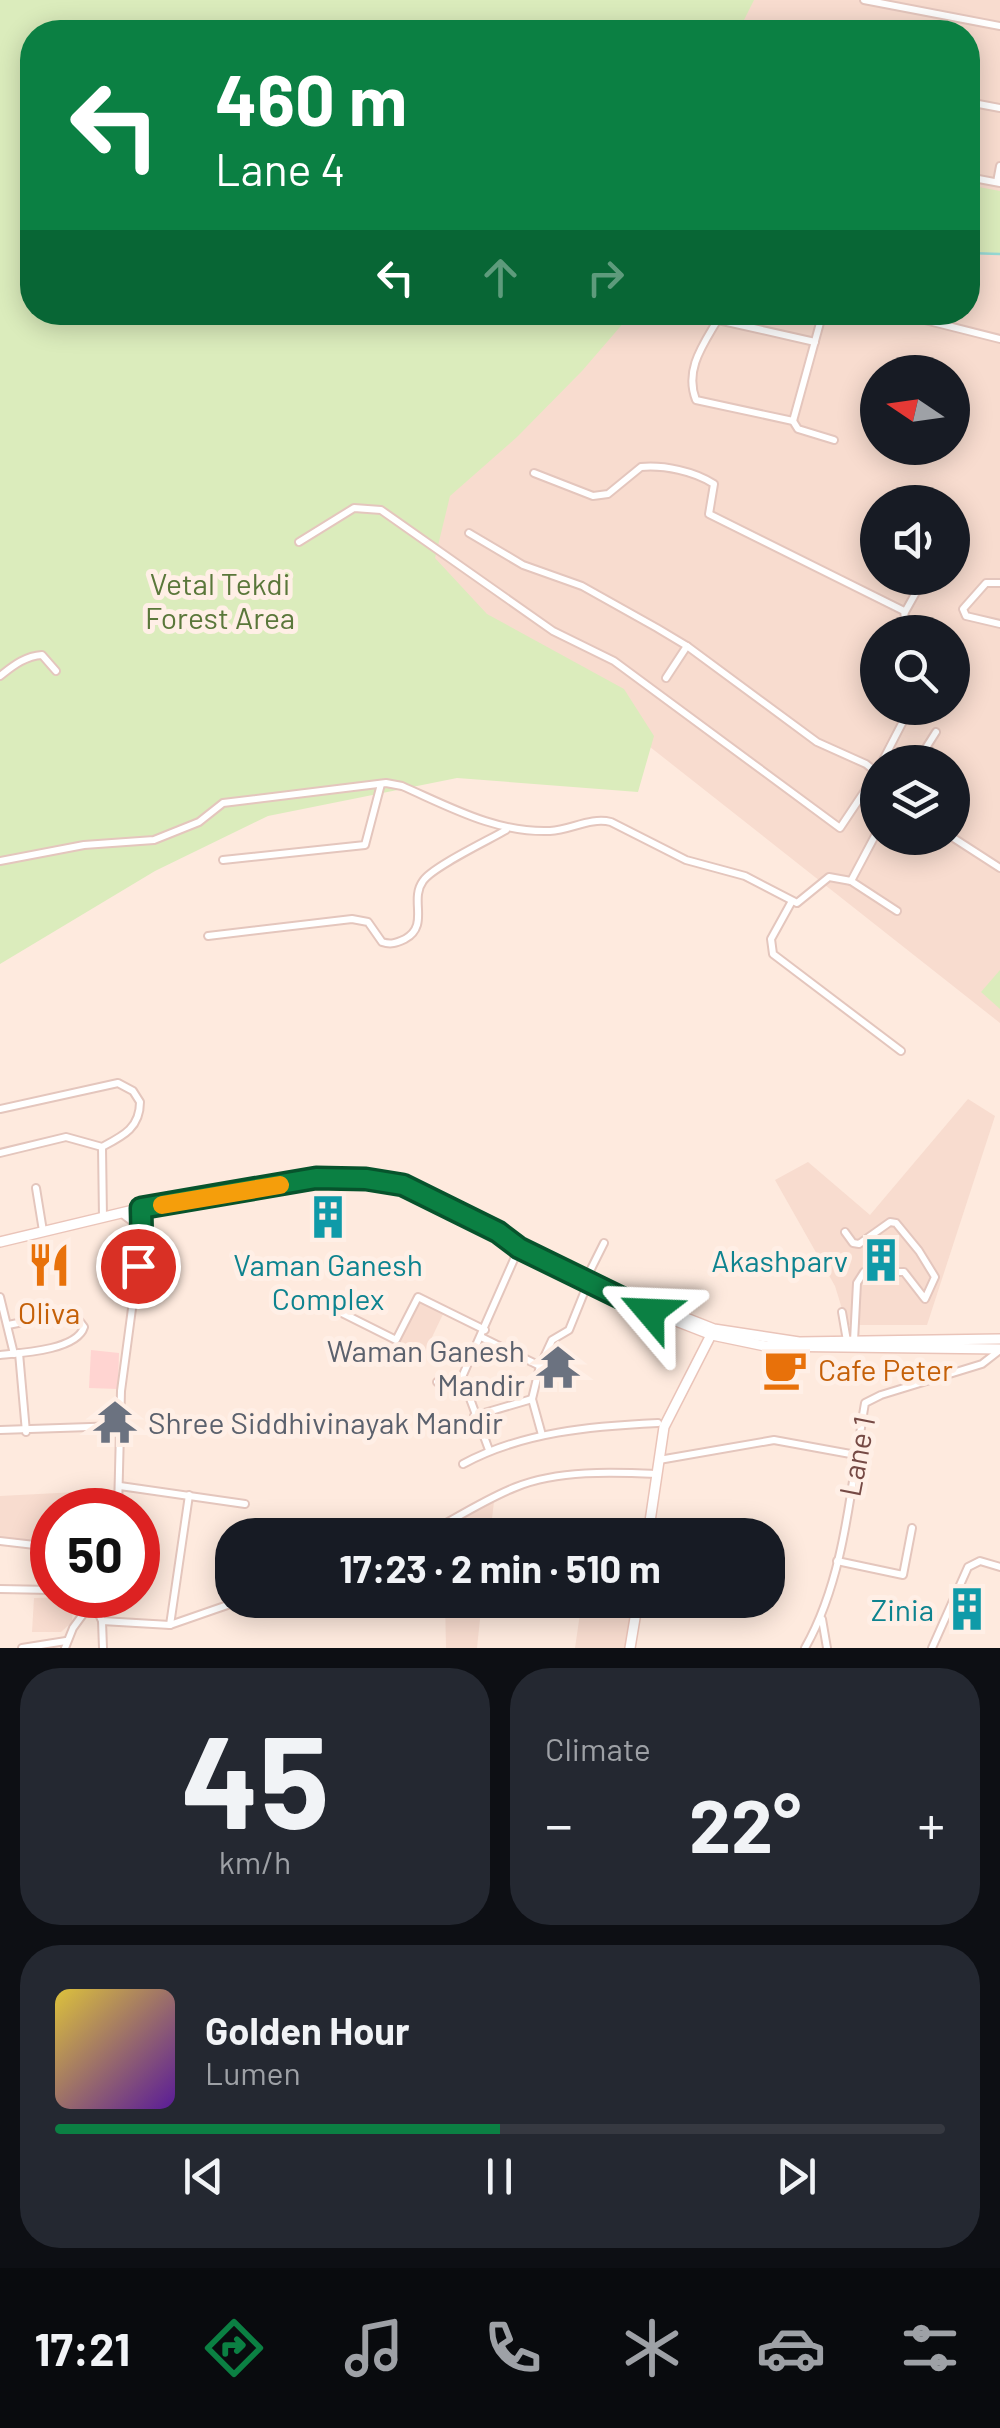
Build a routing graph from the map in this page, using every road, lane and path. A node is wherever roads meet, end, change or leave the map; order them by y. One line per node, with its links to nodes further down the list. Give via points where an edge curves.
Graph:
1 (864, 0): 2 (street)
2 (969, 20)
3 (1000, 166): 4 (street)
4 (998, 183)
5 (715, 325): 11 (street, via 693,368 696,400)
6 (753, 325): 10 (street)
7 (820, 325): 10 (street)
8 (946, 325): 9 (street)
9 (1000, 338)
10 (815, 342): 11 (street)
11 (793, 421): 12 (street, via 798,429)
12 (834, 440)
13 (534, 473): 18 (street, via 594,496 608,494 640,467 694,474 714,484 709,514)
14 (469, 533): 21 (street)
15 (299, 542): 29 (street, via 354,508 381,510 553,632 626,670 840,828)
16 (1000, 583): 20 (street, via 986,583 962,609 966,616)
17 (914, 595): 18 (street)
18 (905, 612): 19 (street)
19 (904, 615)
20 (1000, 624)
21 (687, 646): 24 (street); 27 (street, via 817,742)
22 (56, 671): 23 (street, via 37,655)
23 (0, 676)
24 (666, 678)
25 (936, 732): 26 (street)
26 (928, 745)
27 (860, 761)
28 (381, 784): 30 (street, via 402,786); 33 (street, via 364,845); 34 (street, via 222,803 199,822 154,840)
29 (860, 803)
30 (507, 829): 37 (street, via 553,831 611,822 686,860 745,876); 39 (street, via 424,879 419,923 390,944 368,922 352,919)
31 (970, 849): 35 (street)
32 (865, 855): 36 (street)
33 (223, 860)
34 (0, 861)
35 (1000, 868)
36 (851, 881): 37 (street, via 829,877 802,902); 38 (street)
37 (792, 900): 40 (street, via 771,938 773,954)
38 (897, 910)
39 (208, 936)
40 (901, 1051)
41 (0, 1108): 42 (street, via 118,1082 133,1091 140,1112 126,1134)
42 (102, 1147): 43 (street, via 66,1138); 47 (street)
43 (0, 1154)
44 (36, 1188): 48 (street)
45 (141, 1208): 46 (main road); 49 (main road, via 316,1178 366,1179 403,1185); 54 (street)
46 (120, 1213): 47 (main road); 54 (street, via 133,1222)
47 (103, 1218): 48 (main road)
48 (43, 1232): 51 (main road)
49 (498, 1232): 53 (main road); 55 (main road)
50 (845, 1232): 63 (street, via 859,1244 896,1224 935,1277 925,1299 904,1272 864,1272 856,1283)
51 (0, 1242)
52 (604, 1243): 55 (street)
53 (519, 1248): 55 (main road); 61 (street)
54 (139, 1256): 73 (street)
55 (588, 1279): 60 (main road); 67 (street, via 569,1330 552,1340)
56 (0, 1297): 59 (street)
57 (318, 1301): 61 (street, via 396,1340 418,1297)
58 (842, 1312): 63 (street)
59 (8, 1325): 65 (street); 65 (street, via 68,1313 82,1320 81,1336 69,1344)
60 (713, 1332): 63 (main road); 64 (main road, via 795,1349); 79 (main road, via 664,1427)
61 (483, 1333): 67 (street); 68 (street)
62 (1000, 1339): 63 (main road)
63 (850, 1341)
64 (1000, 1349): 78 (street, Lane 1, via 982,1364 865,1403)
65 (16, 1353): 66 (street); 75 (street)
66 (0, 1355)
67 (540, 1366): 70 (street)
68 (462, 1377): 69 (street); 71 (street)
69 (437, 1382)
70 (532, 1399): 71 (street); 76 (street)
71 (474, 1416): 77 (street)
72 (658, 1423): 76 (street)
73 (120, 1426): 75 (street); 82 (street)
74 (0, 1430): 75 (street)
75 (26, 1432)
76 (542, 1435): 77 (street)
77 (489, 1450): 80 (street)
78 (856, 1456): 79 (street, via 774,1440); 90 (street, Lane 1)
79 (659, 1460): 81 (main road)
80 (464, 1464)
81 (657, 1474): 85 (street, via 554,1476); 86 (main road)
82 (120, 1486): 83 (street)
83 (189, 1496): 84 (street); 100 (street)
84 (245, 1504)
85 (457, 1518)
86 (651, 1518)
87 (912, 1528): 90 (street, via 903,1575)
88 (0, 1540): 89 (street)
89 (30, 1544)
90 (837, 1562): 98 (street, Lane 1)
91 (1000, 1567): 107 (street, via 980,1561 968,1568)
92 (0, 1589): 93 (street)
93 (30, 1590)
94 (215, 1609): 100 (street)
95 (83, 1618): 101 (street)
96 (101, 1618): 99 (street)
97 (635, 1618): 104 (main road)
98 (822, 1618): 105 (street, Lane 1); 106 (street)
99 (102, 1621): 100 (street); 103 (street)
100 (170, 1625)
101 (66, 1645): 102 (street)
102 (22, 1648)
103 (103, 1648)
104 (630, 1648)
105 (805, 1648)
106 (826, 1648)
107 (932, 1648)

